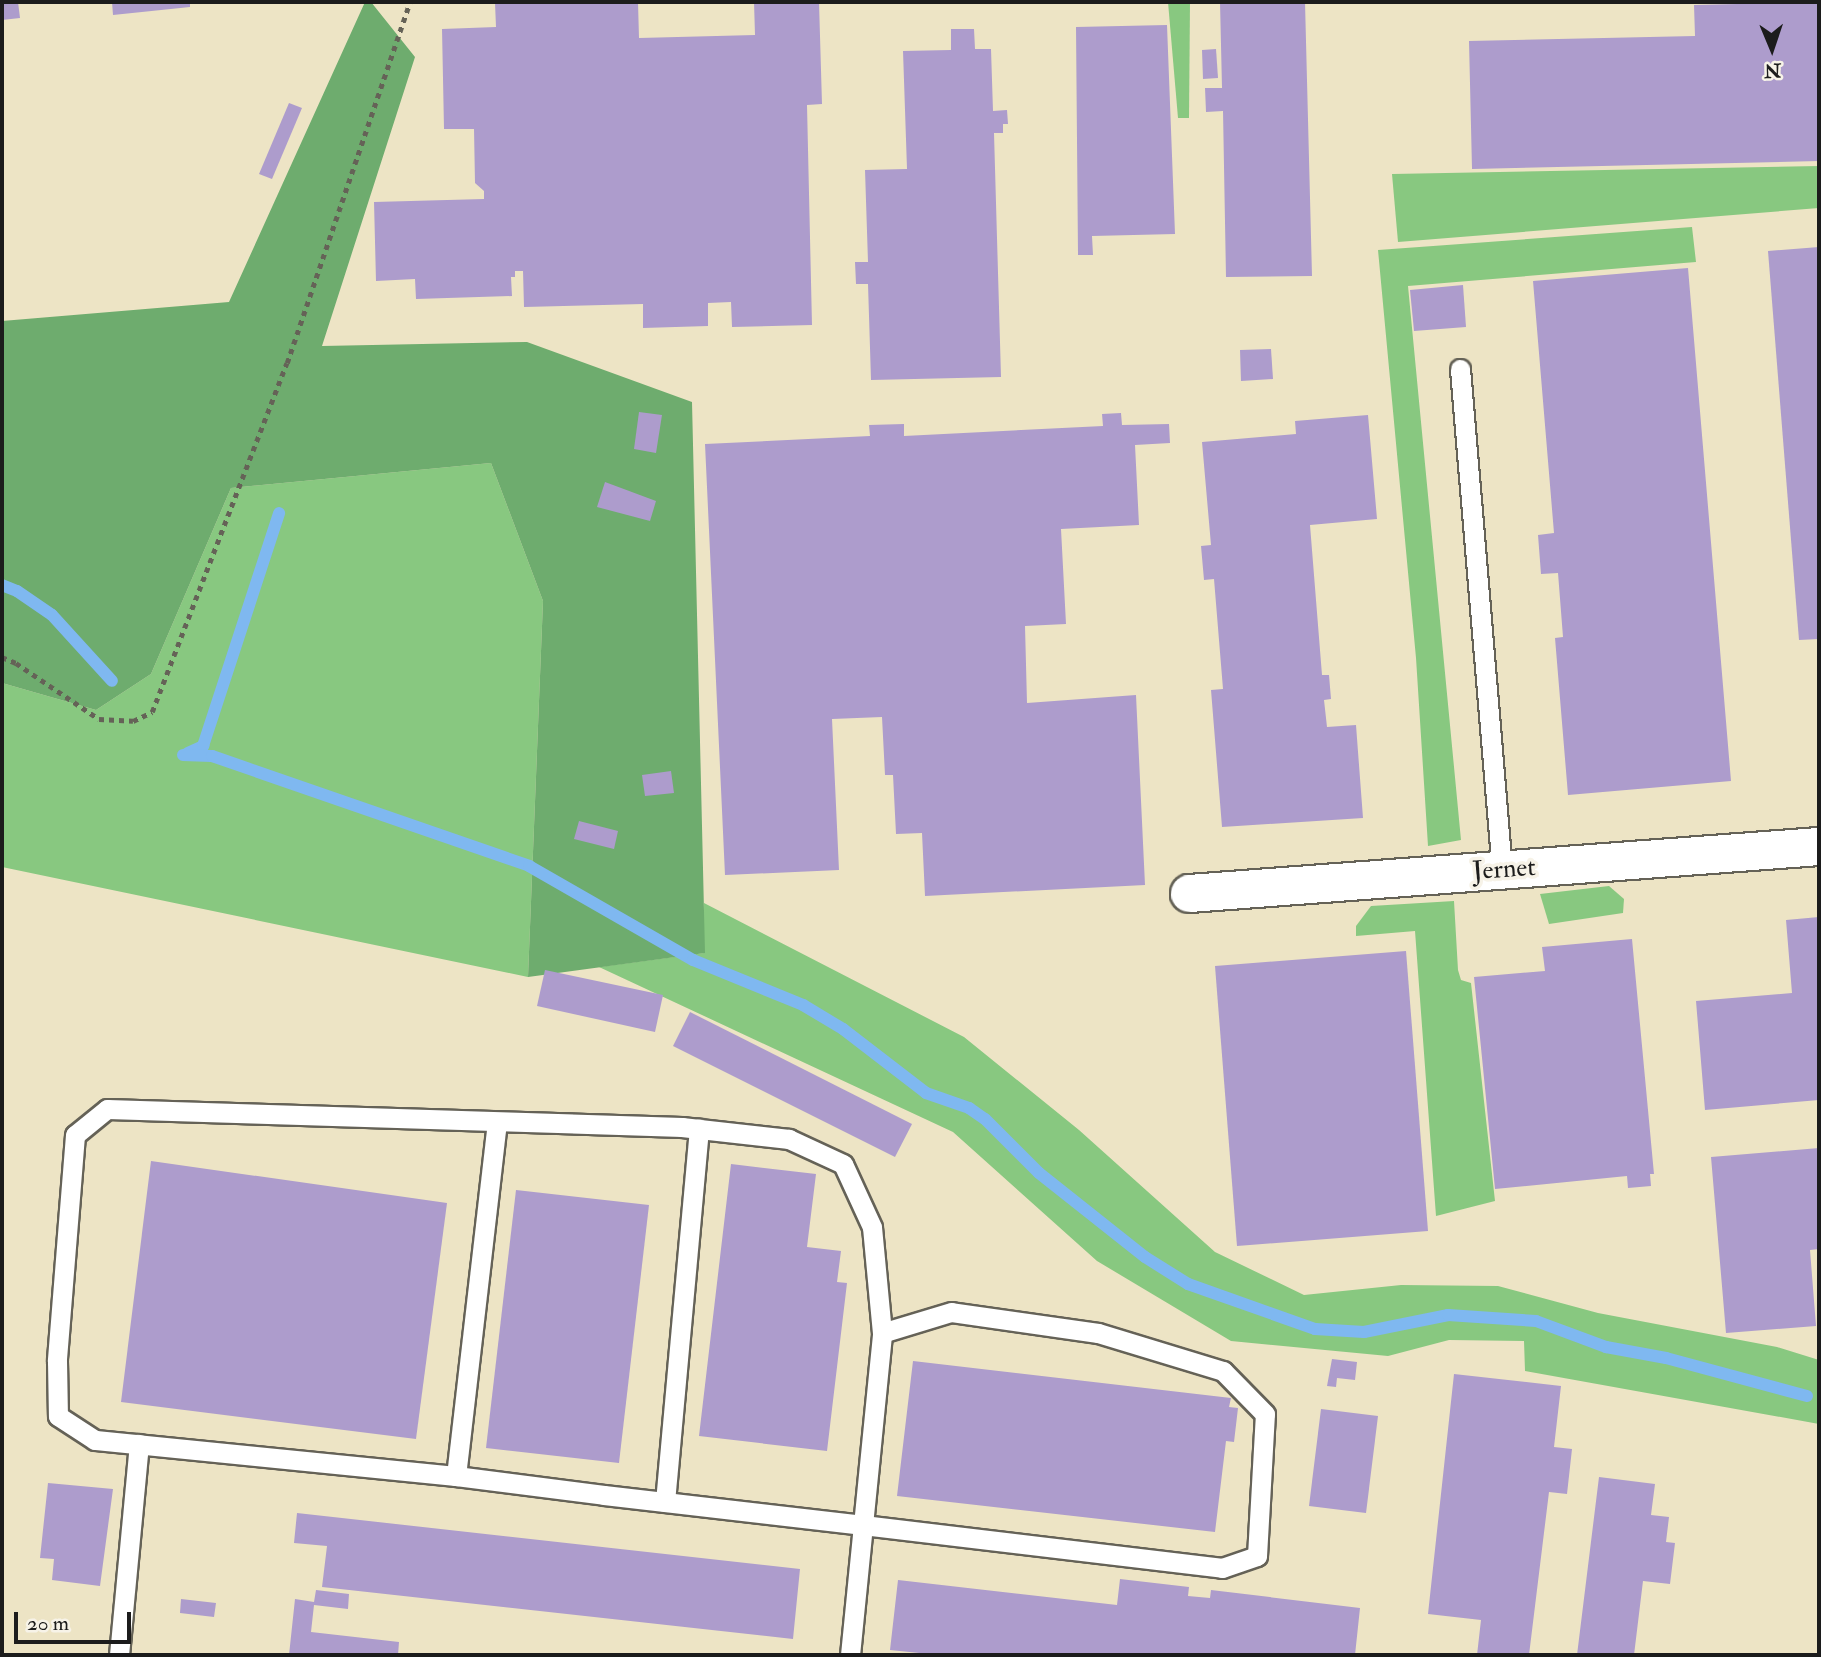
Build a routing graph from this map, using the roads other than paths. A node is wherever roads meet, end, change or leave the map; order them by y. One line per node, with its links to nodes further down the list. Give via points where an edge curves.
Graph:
1 (1460, 369): 3 (lane)
2 (1819, 846): 3 (street, Jernet)
3 (1502, 870): 4 (street, Jernet)
4 (1189, 893)
5 (497, 1123): 6 (lane); 8 (lane, via 107,1109 75,1135 57,1361 58,1416 95,1440); 9 (lane)
6 (699, 1129): 7 (lane, via 789,1139 843,1164 872,1227); 10 (lane)
7 (882, 1332): 11 (lane); 11 (lane, via 951,1312 1098,1333 1223,1371 1265,1414 1257,1556 1222,1568)
8 (139, 1444): 9 (lane); 12 (lane)
9 (456, 1476): 10 (lane)
10 (665, 1502): 11 (lane)
11 (863, 1525): 13 (lane)
12 (119, 1655)
13 (850, 1655)

